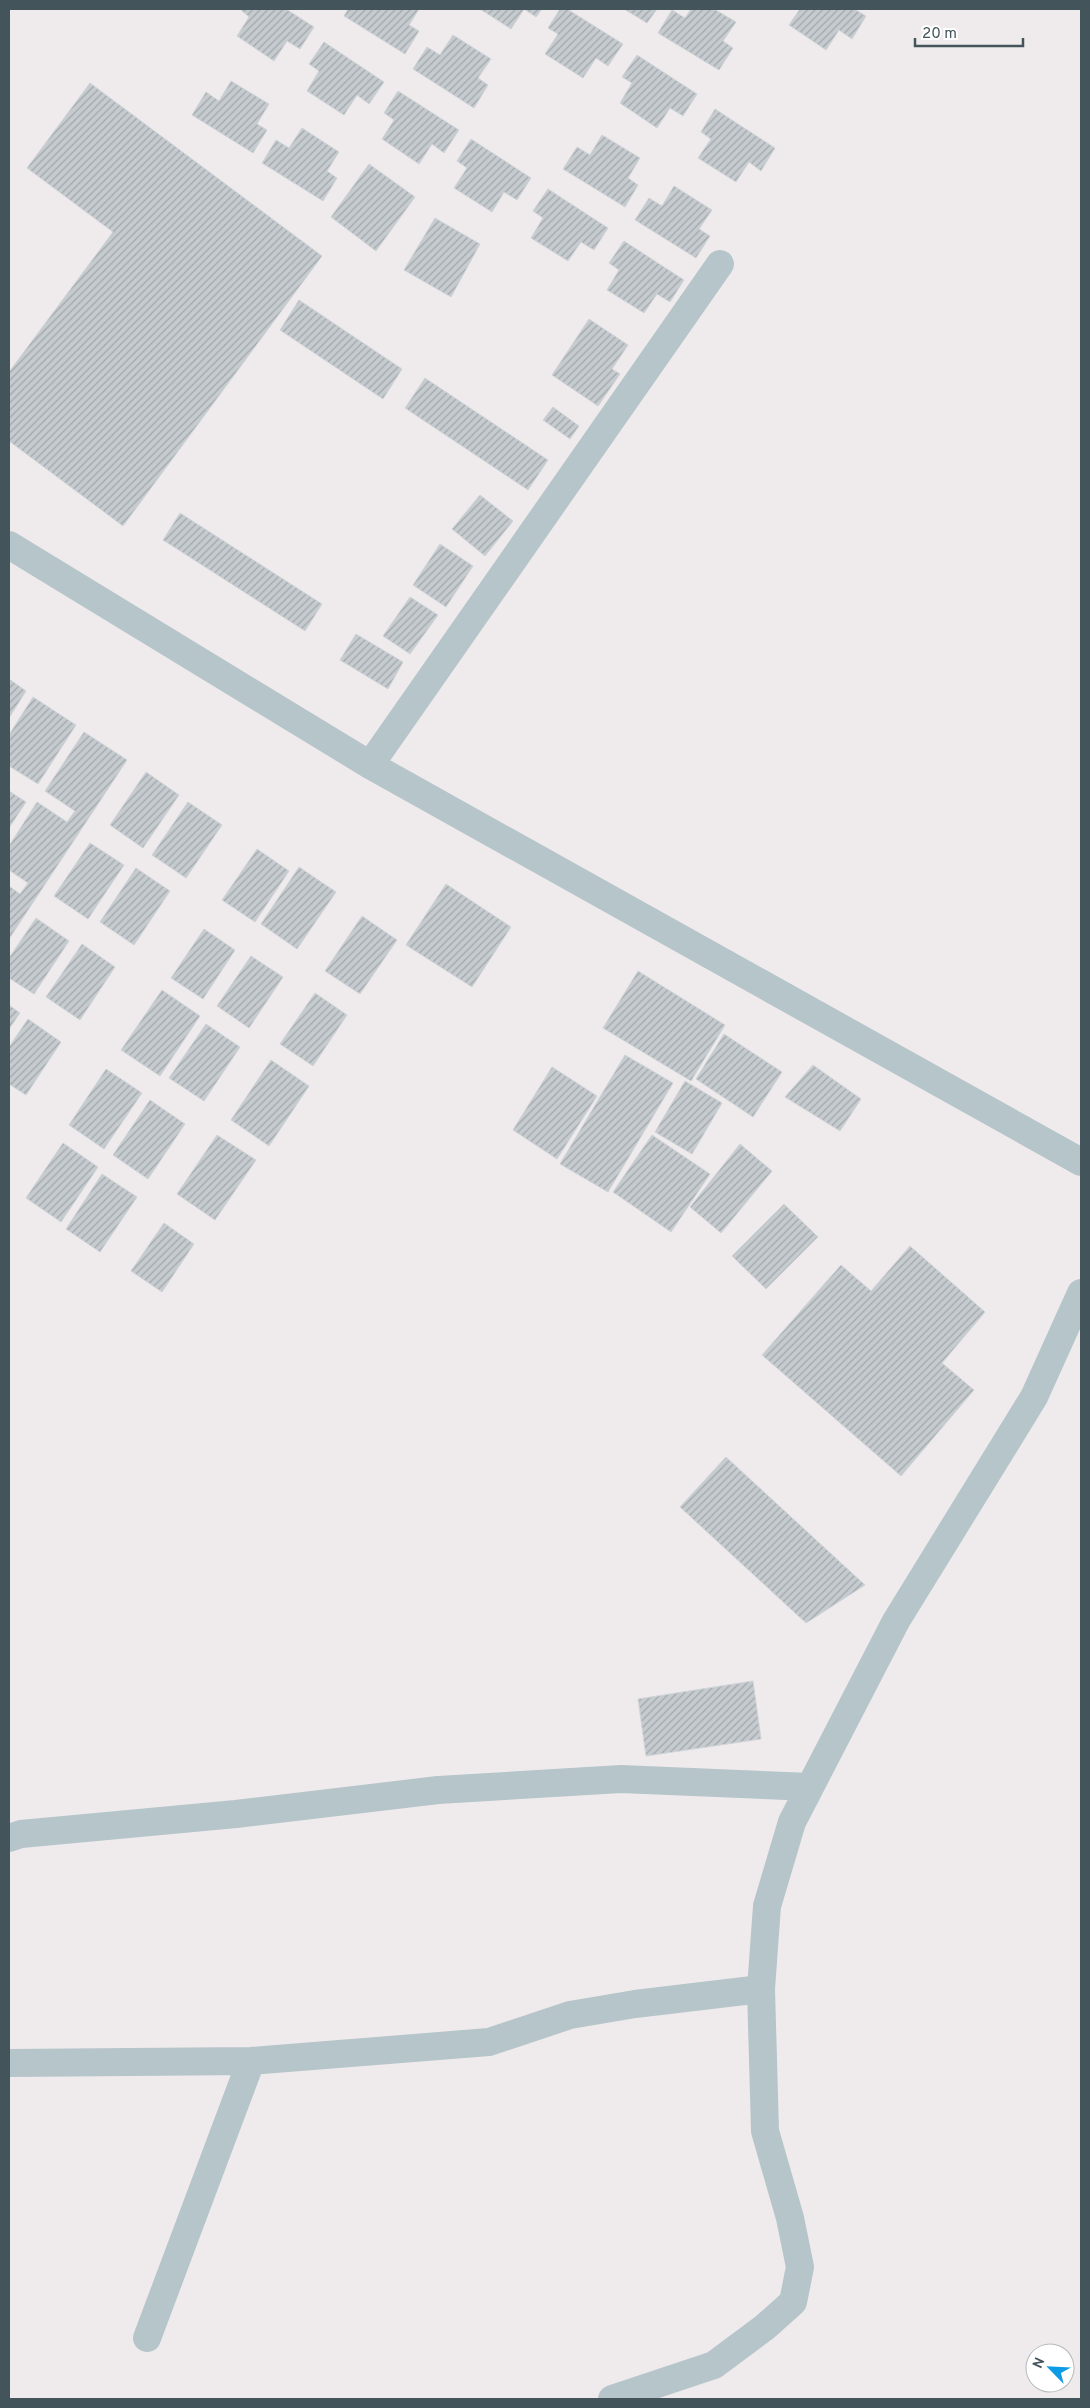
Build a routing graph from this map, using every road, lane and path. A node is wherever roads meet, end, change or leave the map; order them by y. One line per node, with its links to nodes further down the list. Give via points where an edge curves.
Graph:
1 (720, 264): 3 (street)
2 (9, 546): 3 (street)
3 (370, 765): 4 (street)
4 (1081, 1162)
5 (1081, 1293): 6 (street, via 1034,1397 896,1621)
6 (810, 1788): 7 (street, via 621,1779 448,1789 236,1814 22,1834); 8 (street, via 792,1822 767,1906)
7 (9, 1838)
8 (761, 1989): 9 (street, via 570,2015 489,2042); 12 (street, via 765,2131 790,2218 800,2267 793,2302 714,2365)
9 (250, 2061): 10 (street); 11 (street)
10 (9, 2064)
11 (146, 2338)
12 (612, 2399)

